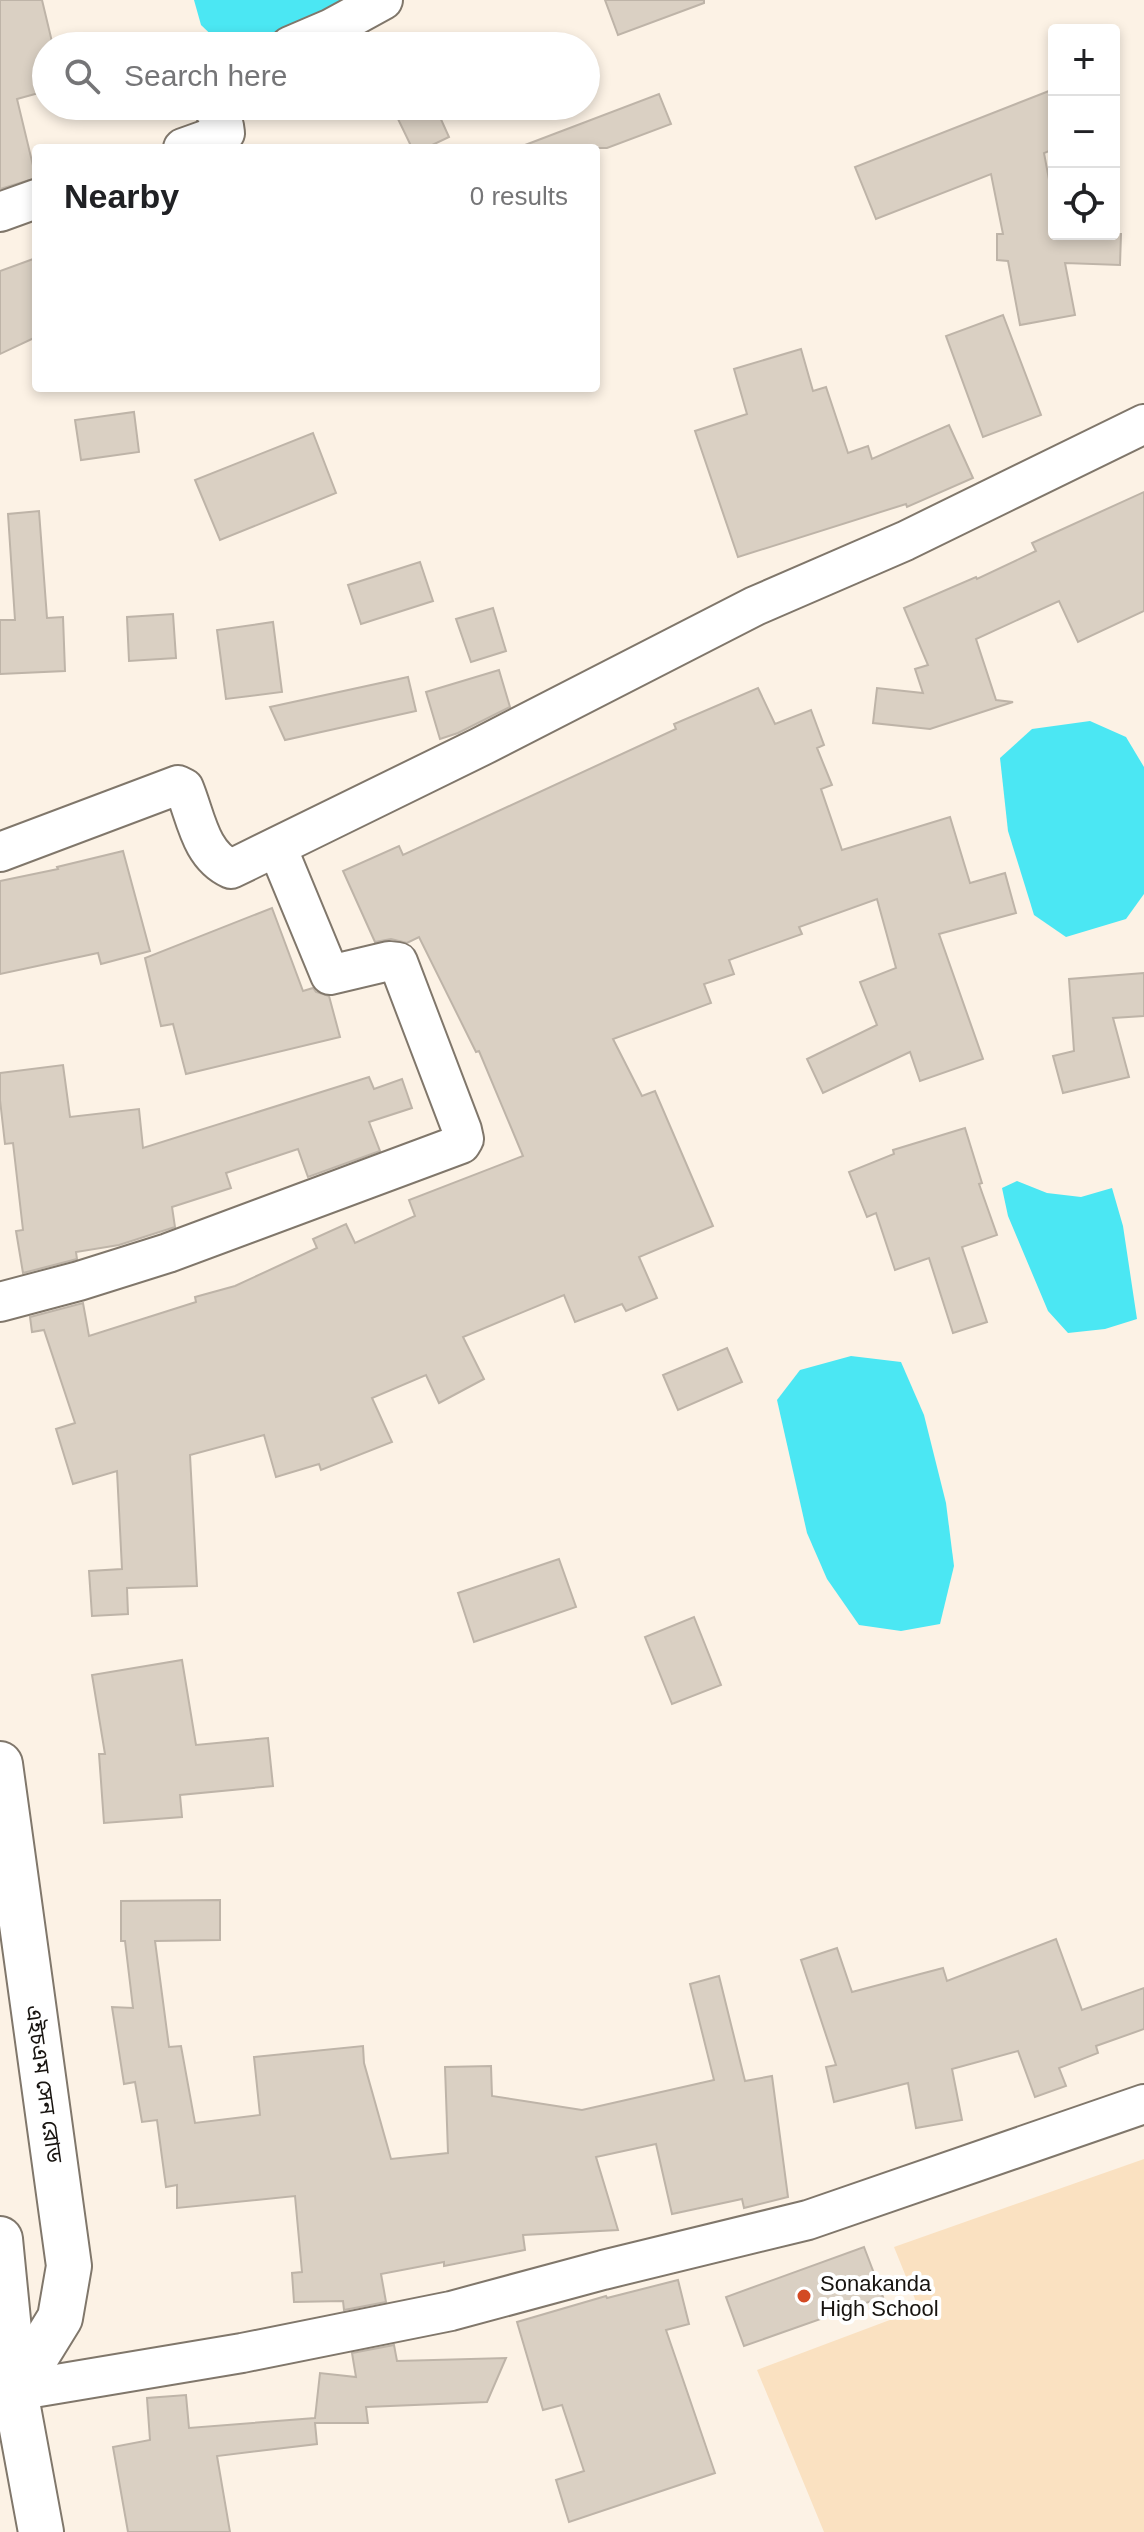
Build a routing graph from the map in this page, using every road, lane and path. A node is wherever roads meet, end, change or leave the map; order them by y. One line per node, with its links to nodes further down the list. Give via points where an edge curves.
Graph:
1 (383, 0): 2 (street)
2 (323, 32)
3 (220, 120): 4 (street, via 225,133)
4 (194, 144)
5 (32, 200): 6 (street)
6 (0, 212)
7 (1144, 424): 8 (street, via 905,541 755,606)
8 (277, 847): 9 (street, via 231,869 217,862 195,823 184,788 173,785); 10 (street, via 330,975 398,962 462,1130 461,1144 168,1253)
9 (0, 852)
10 (0, 1302)
11 (0, 1764): 14 (main road, এইচএম সেন রোড, via 69,2266 60,2318)
12 (1144, 2104): 14 (street, via 808,2220 451,2311)
13 (0, 2239): 14 (main road)
14 (15, 2391): 15 (main road)
15 (41, 2532)

